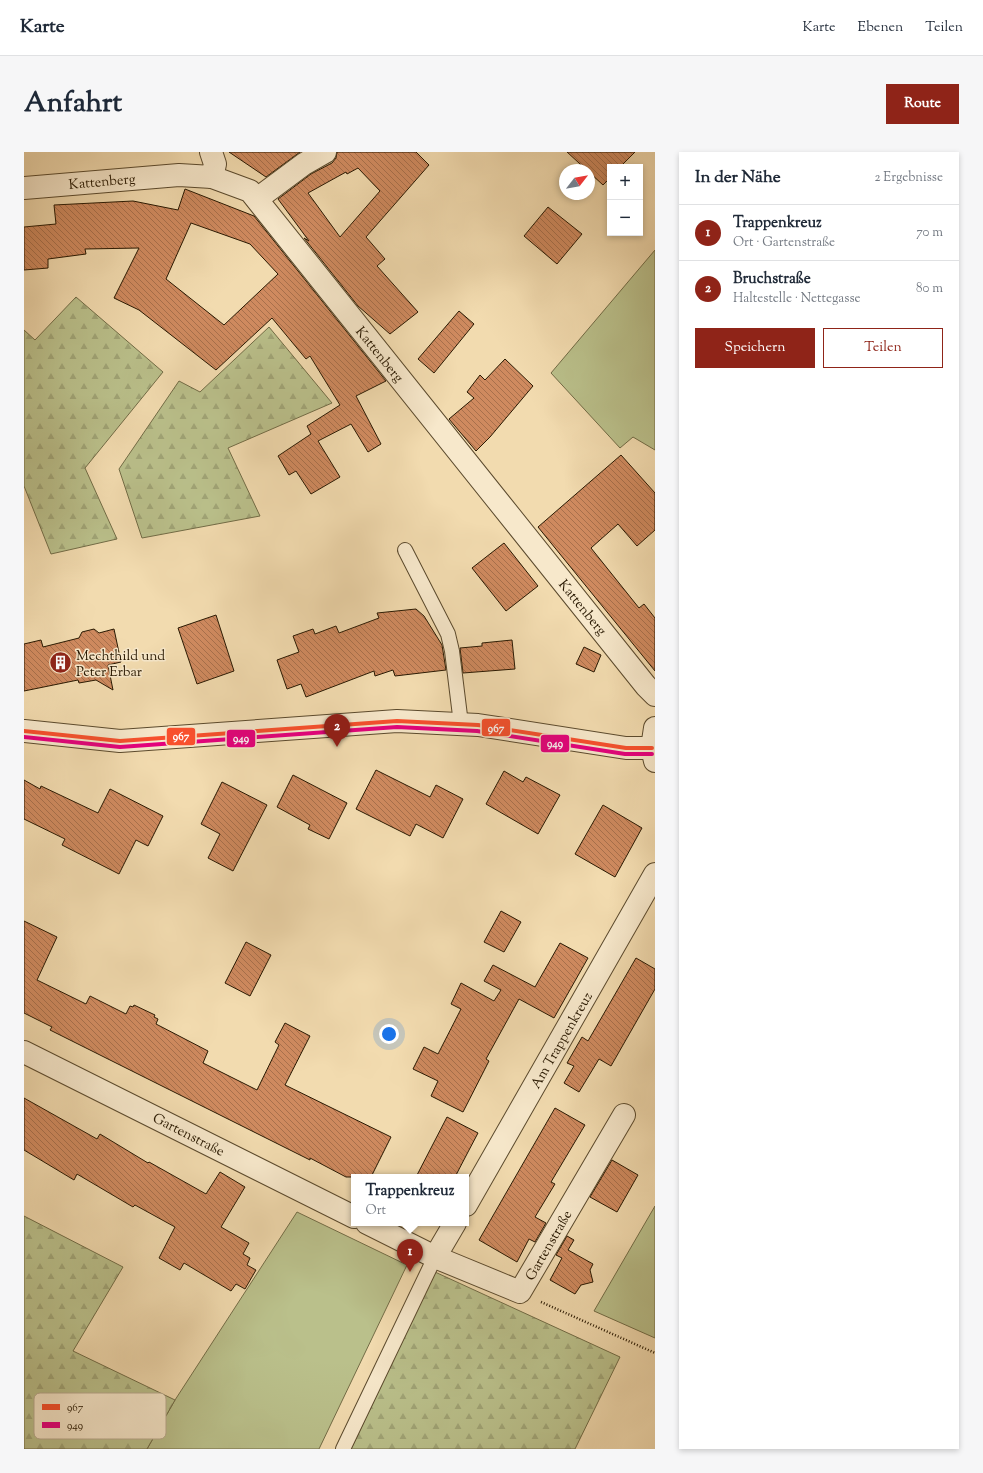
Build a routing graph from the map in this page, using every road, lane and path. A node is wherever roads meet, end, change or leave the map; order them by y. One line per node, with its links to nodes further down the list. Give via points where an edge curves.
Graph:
1 (211, 152): 3 (street, via 215,164)
2 (325, 152): 5 (street, via 304,164)
3 (212, 177): 4 (street, Kattenberg, via 179,175); 5 (street, Kattenberg, via 250,191)
4 (24, 188)
5 (257, 199): 7 (street, Kattenberg)
6 (404, 550): 8 (lane, via 448,634)
7 (655, 695)
8 (461, 724): 9 (street, via 397,721 120,741); 10 (street, via 626,748)
9 (24, 731)
10 (654, 746)
11 (655, 874): 14 (street, Am Trappenkreuz)
12 (24, 1052): 15 (street, Gartenstraße)
13 (624, 1115): 19 (street, Gartenstraße)
14 (469, 1200)
15 (351, 1216)
16 (373, 1226): 18 (street, Gartenstraße)
17 (453, 1226): 18 (street)
18 (435, 1257): 19 (street, Gartenstraße); 21 (lane)
19 (520, 1292): 20 (path)
20 (655, 1353)
21 (344, 1449)

